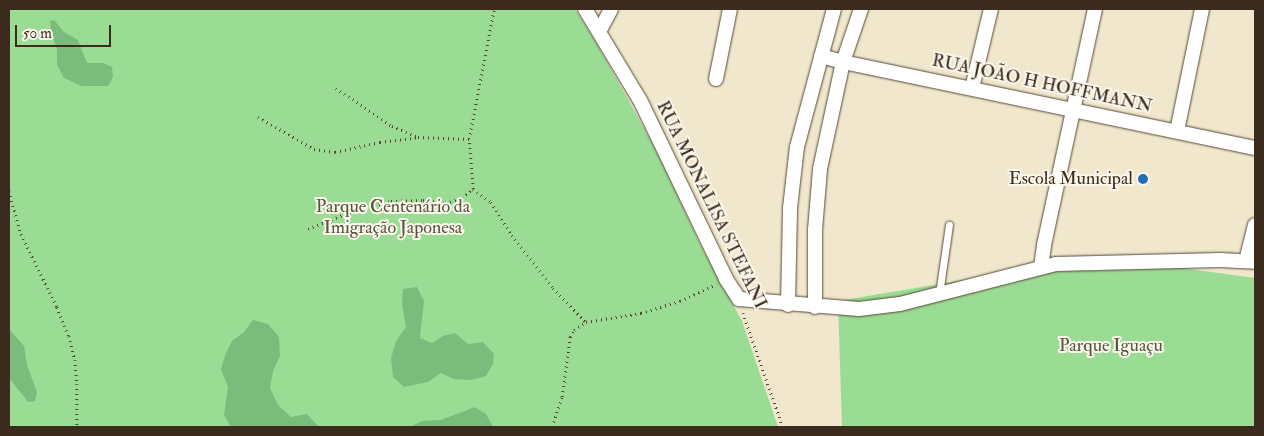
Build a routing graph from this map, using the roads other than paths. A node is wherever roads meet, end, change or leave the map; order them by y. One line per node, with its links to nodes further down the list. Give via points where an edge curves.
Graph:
1 (585, 9): 9 (street, RUA MONALISA STEFANI)
2 (611, 9): 9 (street)
3 (730, 9): 12 (street)
4 (834, 9): 10 (street)
5 (861, 9): 11 (street)
6 (991, 9): 13 (street)
7 (1095, 9): 14 (street)
8 (1202, 9): 15 (street)
9 (600, 30): 22 (street, RUA MONALISA STEFANI, via 640,100 726,279 739,299)
10 (821, 56): 11 (street, RUA JOÃO H HOFFMANN); 22 (street, via 797,147 790,208)
11 (843, 62): 13 (street, RUA JOÃO H HOFFMANN); 23 (street, via 820,169)
12 (716, 79)
13 (972, 88): 14 (street, RUA JOÃO H HOFFMANN)
14 (1074, 109): 15 (street, RUA JOÃO H HOFFMANN); 20 (street)
15 (1176, 131): 16 (street, RUA JOÃO H HOFFMANN)
16 (1255, 148)
17 (949, 225): 21 (lane)
18 (1255, 225): 19 (street)
19 (1251, 261): 20 (street, via 1056,264)
20 (1042, 267): 21 (street)
21 (939, 294): 23 (street, via 900,304 859,309)
22 (788, 305): 23 (street)
23 (815, 307)

